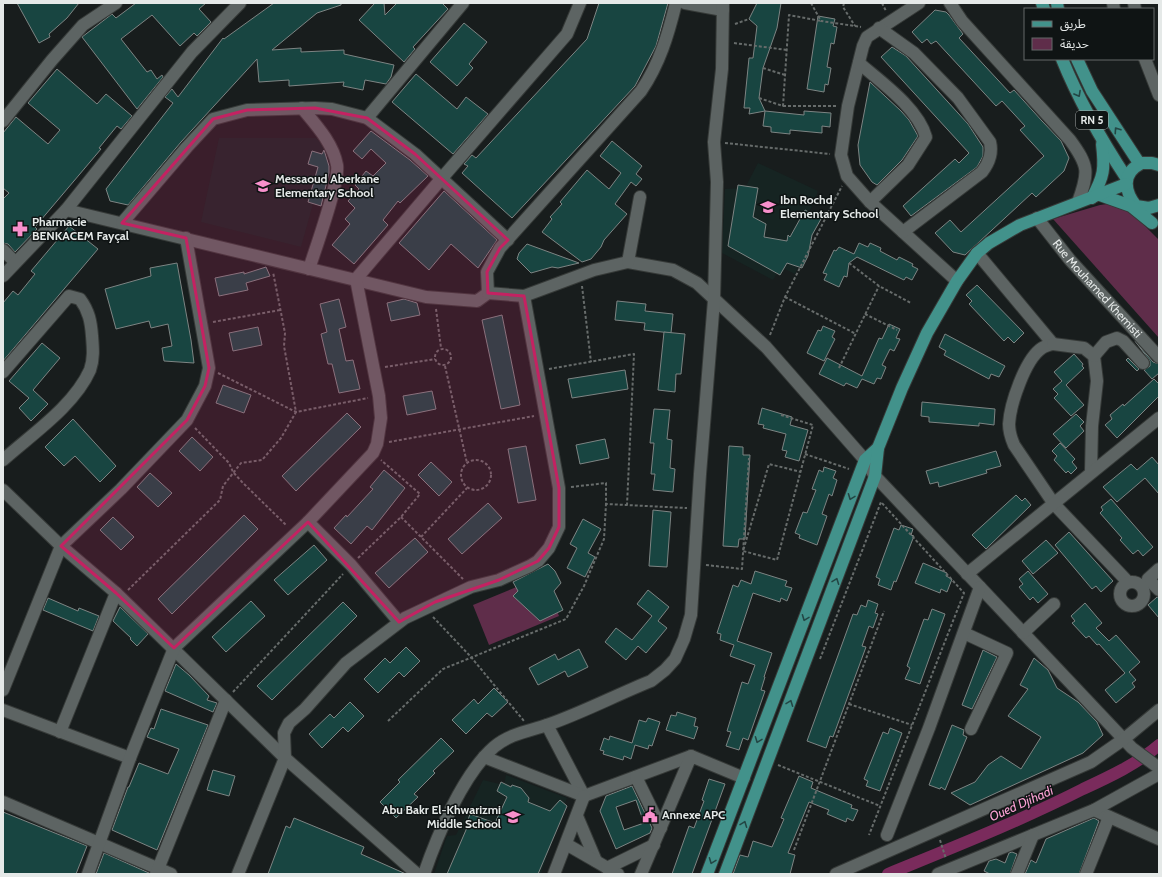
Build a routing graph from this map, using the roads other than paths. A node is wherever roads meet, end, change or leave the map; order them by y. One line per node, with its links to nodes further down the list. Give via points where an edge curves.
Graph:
1 (116, 3): 19 (street, via 82,25)
2 (240, 3): 31 (street, via 192,52)
3 (462, 3): 18 (street)
4 (580, 3): 23 (street, via 567,34)
5 (676, 3): 37 (street, via 663,51 641,90)
6 (686, 3): 9 (street)
7 (919, 3): 10 (street)
8 (950, 3): 28 (street, via 962,20 1083,157 1086,166 1085,180)
9 (723, 7): 48 (street, via 728,42 722,69 714,142 717,182)
10 (879, 28): 14 (street, via 867,37); 35 (street, via 914,53 958,98 990,142 992,149 989,163 982,172)
11 (1062, 60): 20 (main road, RN 5, one-way to 20)
12 (1078, 60): 22 (main road, RN 5, one-way to 12, via 1092,91)
13 (1145, 60): 15 (street)
14 (859, 63): 27 (street, via 848,106 841,155 847,176); 27 (street, via 913,113 926,137 908,165)
15 (1157, 82): 16 (street)
16 (1159, 95)
17 (302, 108): 18 (street, via 332,109); 33 (street, via 247,110 213,119); 42 (street, via 330,147 338,167)
18 (367, 118): 23 (street)
19 (3, 121)
20 (1101, 137): 24 (main road, RN 5); 25 (main road, via 1105,167)
21 (1158, 161): 22 (main road)
22 (1139, 162): 24 (main road, via 1140,164 1130,172)
23 (442, 178): 37 (street); 44 (street)
24 (1126, 182): 25 (main road); 30 (main road, via 1129,196)
25 (1096, 196): 28 (main road); 34 (main road, via 1131,206)
26 (640, 197): 41 (street)
27 (870, 202): 35 (street)
28 (1078, 202): 32 (main road)
29 (1159, 205): 30 (main road, via 1149,208)
30 (1136, 206): 34 (main road)
31 (66, 210): 33 (street); 40 (street)
32 (1036, 218): 39 (main road, via 989,243); 51 (street, Rue Mouhamed Khemisti, via 1070,260)
33 (122, 223): 36 (street)
34 (1156, 226)
35 (903, 232): 45 (street)
36 (186, 238): 42 (street); 63 (street, via 209,368 205,386 187,420 121,489)
37 (508, 240): 46 (street, via 500,248 487,272)
38 (3, 250): 40 (street)
39 (977, 253): 45 (main road); 49 (street)
40 (15, 262): 43 (street)
41 (628, 262): 47 (street, via 581,275); 48 (street, via 673,270 697,283)
42 (310, 269): 44 (street)
43 (3, 276)
44 (356, 280): 46 (street, via 434,298 477,301); 62 (street, via 379,396 381,418 375,449)
45 (957, 281): 55 (main road, via 927,332)
46 (488, 293): 47 (street)
47 (524, 296): 72 (street, via 559,488 559,527 545,554 530,566 499,580 471,587)
48 (714, 300): 57 (street, via 766,347); 80 (street, via 691,615 684,638 675,659 650,681)
49 (1053, 344): 50 (street, via 1084,348); 61 (street, via 1041,348 1026,370 1018,386 1009,424 1010,435 1018,452)
50 (1094, 356): 52 (street, via 1106,342 1116,338 1123,341); 58 (street, via 1097,381 1092,426)
51 (1159, 357)
52 (1143, 363)
53 (3, 372): 56 (street, via 69,296 80,299 91,320 94,352 90,369 63,407)
54 (1159, 418): 58 (street)
55 (878, 448): 57 (main road); 59 (main road)
56 (3, 460)
57 (865, 460): 59 (street); 90 (main road, one-way to 90)
58 (1091, 472): 61 (street)
59 (875, 476): 65 (street); 115 (main road, one-way to 59, via 773,763)
60 (4, 494): 63 (street)
61 (1054, 504): 65 (street); 66 (street)
62 (308, 522): 72 (street, via 351,565); 75 (street)
63 (61, 546): 70 (street); 76 (street)
64 (1159, 569): 67 (street)
65 (967, 574): 68 (street)
66 (1128, 582): 67 (street); 67 (street, via 1121,587 1119,595 1127,605 1135,605 1142,601)
67 (1144, 582): 69 (street)
68 (980, 587): 73 (street); 74 (street)
69 (1159, 590)
70 (118, 595): 75 (street); 82 (street)
71 (1054, 604): 74 (street)
72 (399, 622): 87 (street, via 346,663 289,723 284,733)
73 (964, 633): 81 (street, via 1007,653); 97 (street)
74 (1023, 633): 83 (street)
75 (174, 648): 77 (street); 86 (street)
76 (3, 690)
77 (226, 700): 87 (street); 105 (street)
78 (3, 710): 82 (street)
79 (1159, 710): 83 (street)
80 (547, 725): 84 (street, via 513,736); 91 (street)
81 (971, 729)
82 (60, 732): 86 (street)
83 (1124, 739): 88 (street); 116 (street, via 1091,762)
84 (484, 756): 91 (street); 110 (street, via 469,776 435,842)
85 (691, 756): 89 (street); 90 (street); 96 (street)
86 (130, 758): 100 (street)
87 (285, 758): 108 (street); 109 (street)
88 (1158, 768): 93 (street)
89 (636, 777): 91 (street); 96 (street)
90 (744, 778): 114 (main road, one-way to 114)
91 (584, 796): 94 (street)
92 (3, 802): 100 (street)
93 (1094, 810): 95 (street); 98 (street)
94 (577, 816): 101 (street); 103 (street)
95 (1109, 817): 99 (street); 119 (street)
96 (661, 828): 102 (street)
97 (887, 835)
98 (1033, 835): 117 (street); 118 (street)
99 (1159, 839)
100 (99, 844): 105 (street); 106 (street)
101 (566, 844): 103 (street); 111 (street)
102 (654, 845): 104 (street); 113 (street)
103 (596, 861): 104 (street)
104 (607, 868): 112 (street)
105 (156, 871): 107 (street)
106 (88, 874)
107 (171, 874)
108 (238, 874)
109 (417, 874)
110 (424, 874)
111 (554, 874)
112 (618, 874)
113 (641, 874)
114 (707, 874)
115 (725, 874)
116 (836, 874)
117 (938, 874)
118 (1017, 874)
119 (1086, 874)

